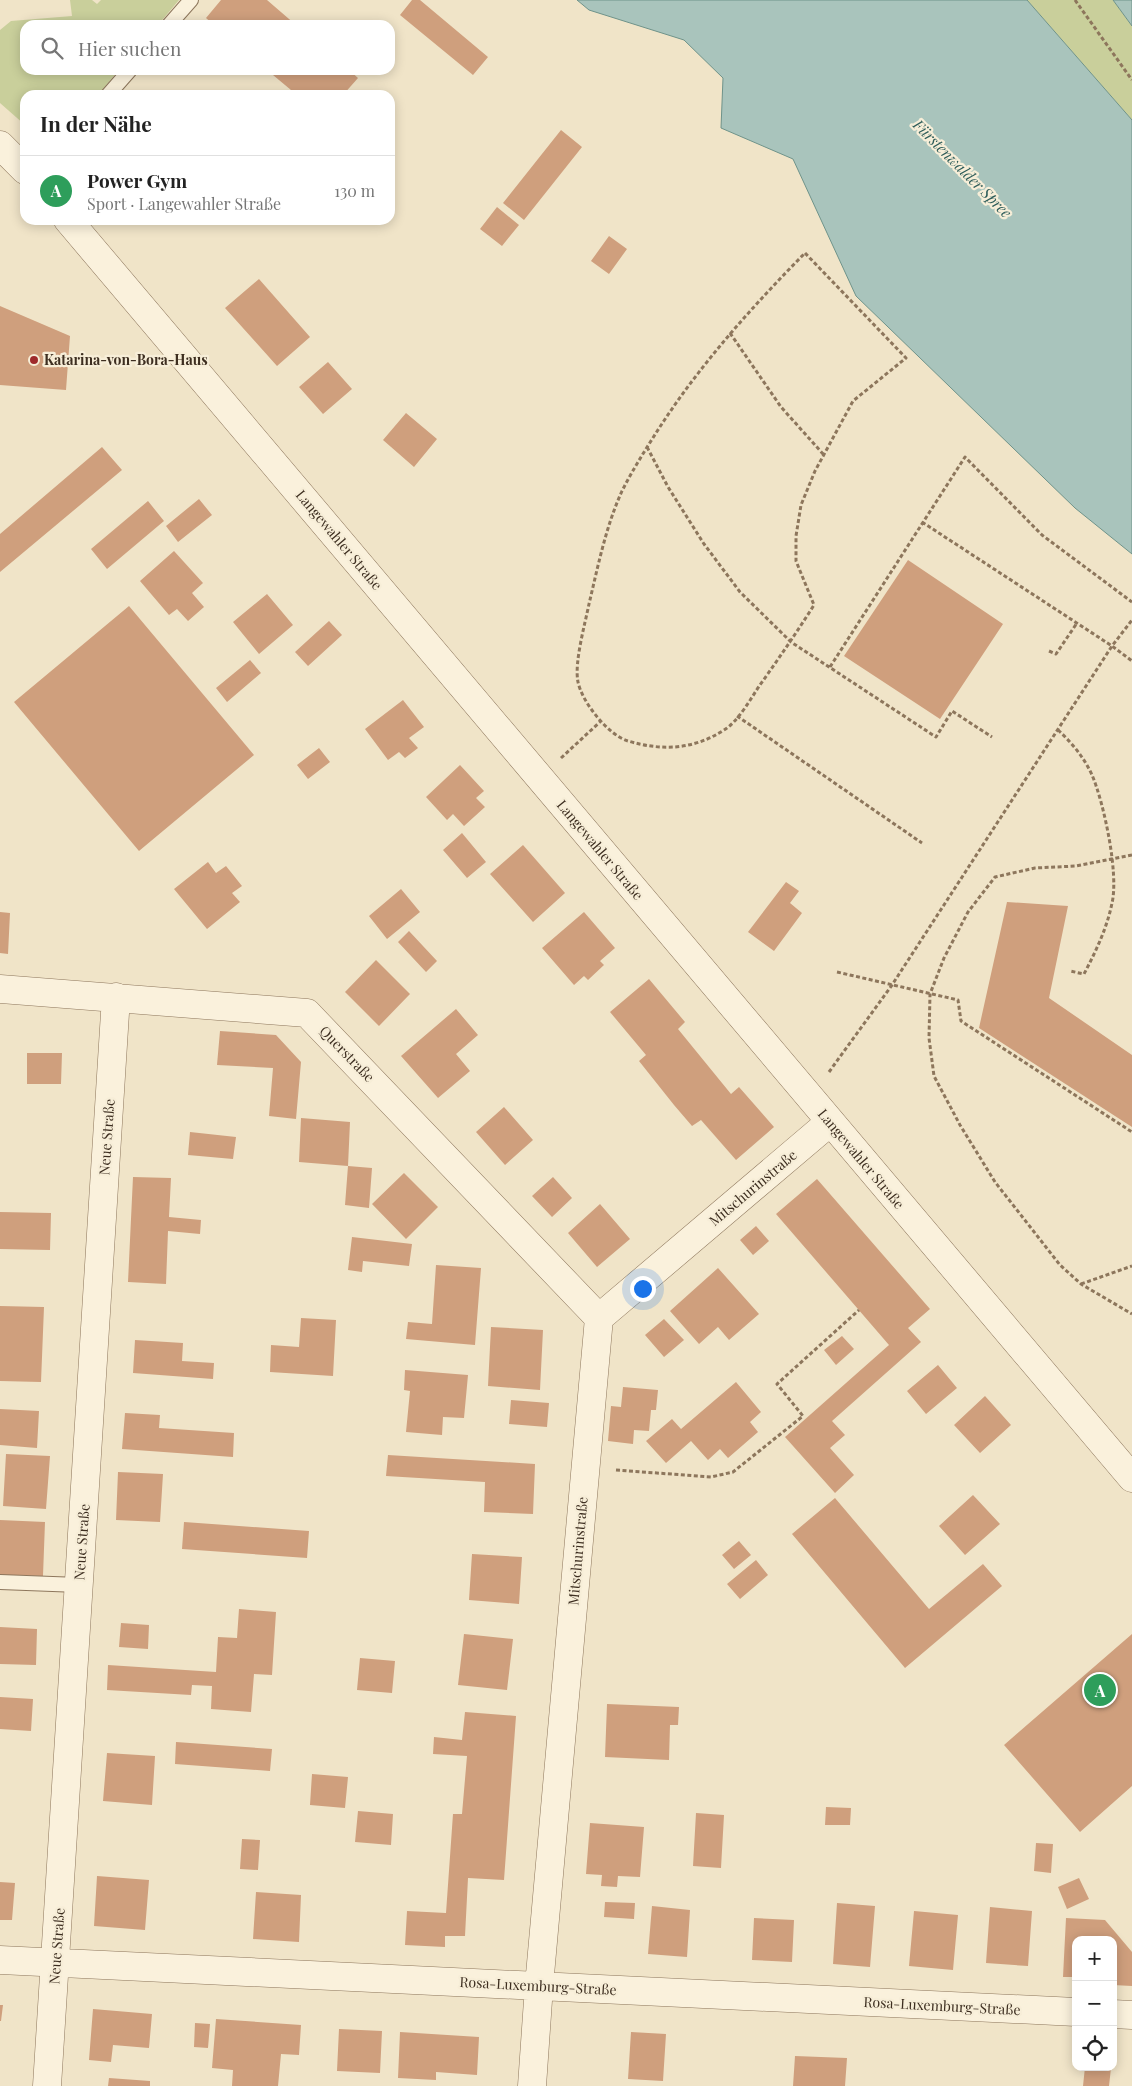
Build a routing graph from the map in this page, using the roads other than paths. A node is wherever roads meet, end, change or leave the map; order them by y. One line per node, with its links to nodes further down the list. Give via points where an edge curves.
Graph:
1 (191, 0): 2 (lane)
2 (173, 20)
3 (126, 75): 4 (lane)
4 (112, 90)
5 (0, 145): 6 (street)
6 (20, 165)
7 (72, 225): 10 (street, Langewahler Straße)
8 (0, 989): 9 (street, Querstraße)
9 (116, 997): 11 (street, Querstraße, via 307,1013); 14 (street, Neue Straße)
10 (830, 1122): 11 (street, Mitschurinstraße); 12 (street, Langewahler Straße)
11 (599, 1318): 17 (street, Mitschurinstraße)
12 (1132, 1478)
13 (0, 1582): 14 (lane)
14 (79, 1585): 16 (street, Neue Straße)
15 (0, 1960): 16 (street, Rosa-Luxemburg-Straße)
16 (56, 1963): 17 (street, Rosa-Luxemburg-Straße); 21 (street, Neue Straße)
17 (538, 1986): 18 (street, Rosa-Luxemburg-Straße); 22 (street, Mitschurinstraße)
18 (1072, 2012)
19 (1117, 2014): 20 (street)
20 (1132, 2015)
21 (48, 2086)
22 (532, 2086)

